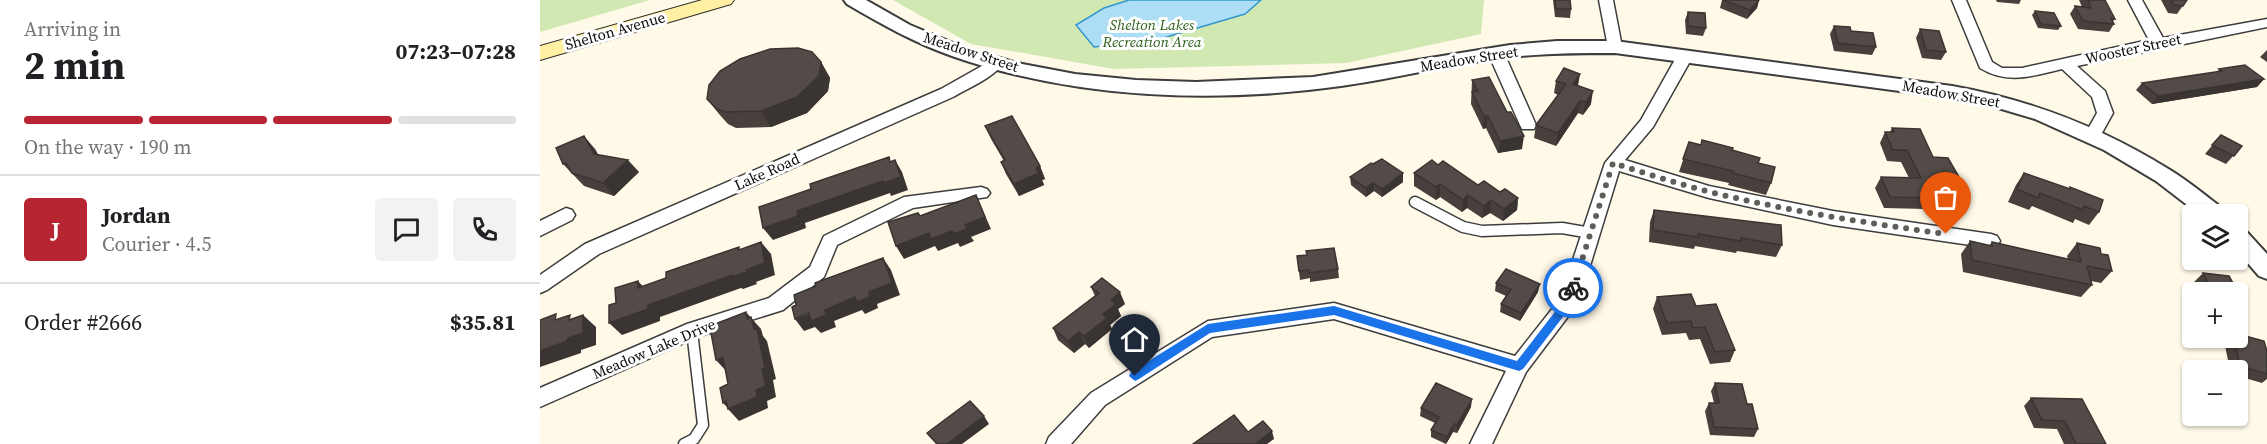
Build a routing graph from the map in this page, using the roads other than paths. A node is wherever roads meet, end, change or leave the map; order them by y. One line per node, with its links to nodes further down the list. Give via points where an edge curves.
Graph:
1 (724, 0): 9 (main road, Shelton Avenue)
2 (853, 0): 12 (street, Meadow Street, via 913,33)
3 (1605, 0): 8 (street)
4 (1959, 0): 13 (street, Wooster Street, via 1985,65 1999,73 2022,73)
5 (2135, 0): 7 (street)
6 (2267, 23): 7 (street, Wooster Street)
7 (2158, 43): 13 (street, Wooster Street)
8 (1615, 47): 10 (street, Meadow Street, via 1570,46); 11 (street, Meadow Street)
9 (540, 53)
10 (1496, 53): 12 (street, Meadow Street, via 1314,83 1231,88 1102,82); 14 (street)
11 (1685, 56): 15 (street, Meadow Street, via 1952,92 2042,114); 16 (street, via 1647,123)
12 (996, 63): 26 (street, Lake Road, via 947,93 592,249)
13 (2065, 63): 15 (street, via 2099,95 2105,113)
14 (1528, 125)
15 (2092, 136): 19 (street, Meadow Street, via 2153,169)
16 (1613, 163): 22 (street); 23 (street, via 1709,192 1812,214)
17 (981, 193): 27 (street, Meadow Lake Drive, via 910,202 830,242 817,272 777,304)
18 (1415, 202): 22 (lane, via 1463,227 1482,231 1546,228)
19 (2200, 204)
20 (566, 215): 21 (street)
21 (540, 229)
22 (1591, 233): 28 (street, via 1569,302)
23 (1991, 241)
24 (2248, 248): 25 (street)
25 (2267, 270)
26 (540, 285)
27 (692, 331): 29 (street, Meadow Lake Drive); 30 (lane, via 703,425 694,439)
28 (1519, 366): 31 (street, via 1334,311 1208,329 1098,399); 32 (street)
29 (540, 398)
30 (684, 444)
31 (1057, 444)
32 (1481, 444)

